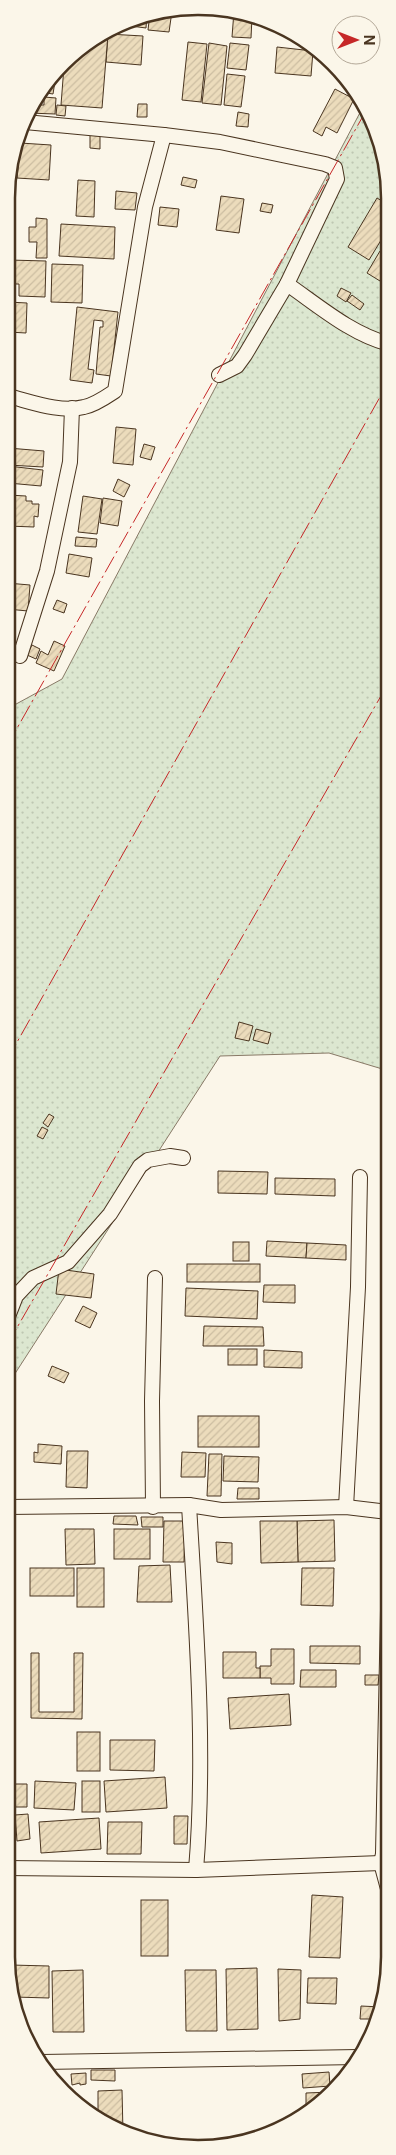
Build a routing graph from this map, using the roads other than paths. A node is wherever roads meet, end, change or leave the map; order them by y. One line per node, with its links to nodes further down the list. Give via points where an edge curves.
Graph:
1 (31, 123): 2 (street)
2 (164, 135): 3 (street, via 220,142 335,168 337,179); 7 (street, via 144,207 116,391 85,407)
3 (287, 284): 4 (street, via 346,325); 5 (street, via 237,366)
4 (381, 342)
5 (219, 375)
6 (15, 398): 7 (street)
7 (72, 408): 8 (street, via 70,462 59,517 47,571)
8 (20, 656)
9 (182, 1158): 12 (street, via 155,1158 140,1166 110,1214 68,1262 33,1278)
10 (360, 1177): 16 (street, via 358,1287)
11 (155, 1278): 15 (street)
12 (15, 1298)
13 (189, 1505): 15 (street); 16 (street, via 221,1510); 20 (street, via 198,1694 199,1832)
14 (15, 1507): 15 (street)
15 (153, 1507)
16 (346, 1507): 17 (street)
17 (381, 1511)
18 (381, 1863): 20 (street)
19 (15, 1868): 20 (street)
20 (196, 1870)
21 (351, 2057): 22 (street)
22 (48, 2062)

